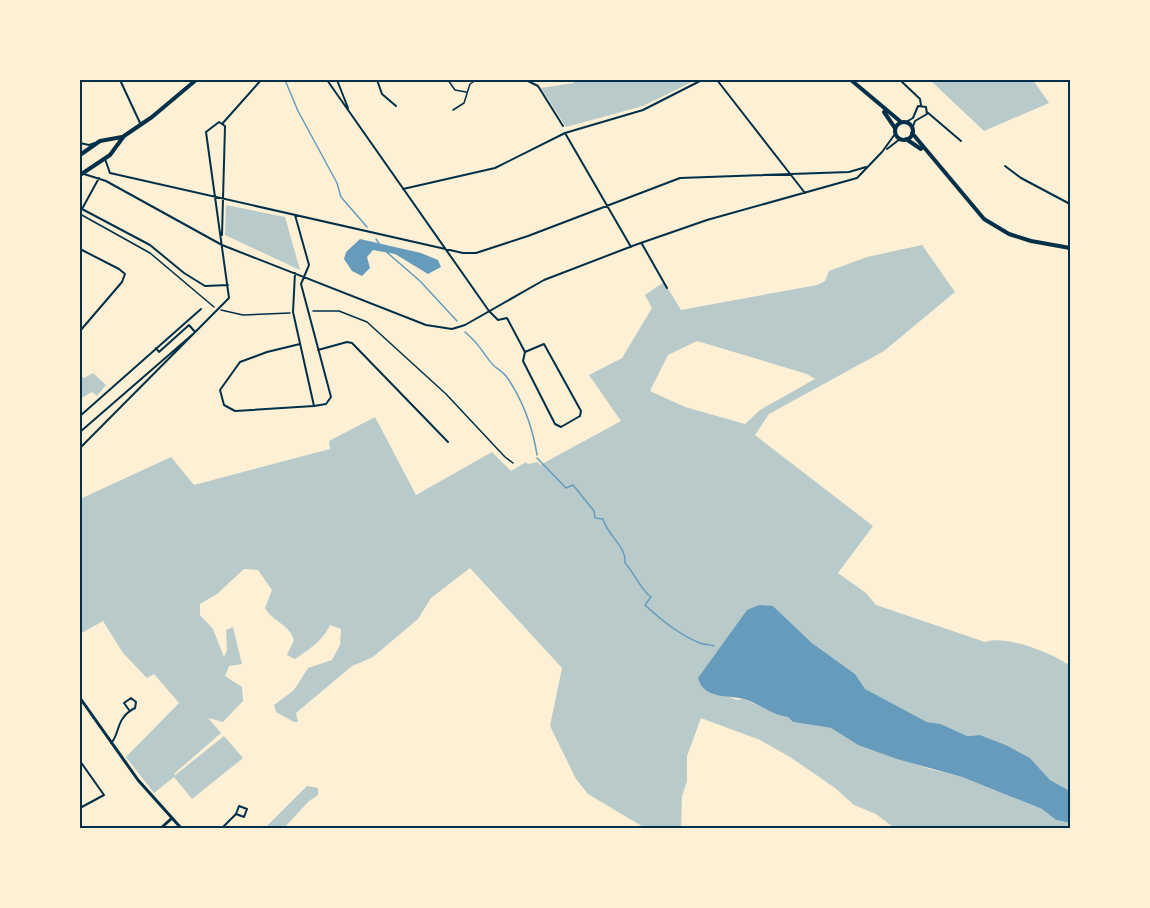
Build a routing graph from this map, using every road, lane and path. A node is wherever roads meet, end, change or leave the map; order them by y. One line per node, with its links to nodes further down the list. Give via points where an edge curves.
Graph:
1 (120, 80): 23 (street)
2 (196, 80): 23 (main road)
3 (261, 80): 22 (street)
4 (327, 80): 19 (street)
5 (337, 80): 19 (street)
6 (376, 80): 16 (street, via 382,94)
7 (448, 80): 14 (lane, via 455,90)
8 (476, 80): 14 (lane)
9 (526, 80): 24 (street, via 538,86)
10 (702, 80): 27 (street, via 643,110)
11 (717, 80): 43 (street)
12 (851, 80): 17 (main road)
13 (900, 80): 15 (street, via 920,99)
14 (466, 92): 18 (lane, via 464,103)
15 (921, 105): 20 (street); 21 (street, via 913,118)
16 (396, 106)
17 (879, 107): 21 (main road); 25 (main road)
18 (453, 110)
19 (349, 111): 46 (street)
20 (927, 112): 26 (street, via 915,121); 34 (street)
21 (903, 122): 25 (main road); 26 (main road)
22 (222, 124): 48 (street, via 219,122 206,132); 49 (street)
23 (141, 125): 29 (main road)
24 (563, 126)
25 (895, 128): 28 (main road)
26 (912, 131): 31 (main road); 39 (main road)
27 (565, 133): 46 (street, via 495,168); 51 (street)
28 (896, 134): 30 (main road); 37 (street)
29 (124, 136): 33 (main road); 36 (main road)
30 (900, 139): 31 (main road); 37 (street)
31 (906, 139): 39 (main road)
32 (100, 141): 33 (main road); 35 (street); 38 (main road)
33 (108, 141): 36 (main road)
34 (961, 141)
35 (80, 143)
36 (113, 148): 40 (main road)
37 (882, 152): 41 (street)
38 (80, 155)
39 (931, 157): 59 (main road, via 984,219 1020,237)
40 (105, 159): 44 (main road); 48 (street, via 110,173)
41 (869, 166): 43 (street, via 849,172); 47 (street, via 857,178)
42 (1005, 166): 50 (street)
43 (790, 173): 47 (street); 51 (street, via 680,178)
44 (81, 175): 45 (street)
45 (99, 178): 52 (street); 57 (street)
46 (403, 189): 61 (street)
47 (805, 193): 56 (street)
48 (215, 197): 49 (street); 55 (street)
49 (224, 199): 54 (street); 55 (street)
50 (1071, 204)
51 (607, 206): 58 (street); 61 (street, via 476,253)
52 (81, 207): 64 (street, via 150,245 205,286)
53 (80, 214): 69 (path, via 150,254 205,301 223,311 243,315)
54 (295, 215): 61 (street); 63 (street, via 309,265)
55 (222, 235): 57 (street)
56 (641, 243): 58 (street); 65 (street)
57 (222, 245): 62 (street); 64 (street)
58 (631, 247): 68 (street, via 544,280)
59 (1071, 248)
60 (80, 249): 70 (street, via 125,274)
61 (447, 250): 68 (street)
62 (295, 273): 63 (street); 69 (street)
63 (302, 276): 67 (street, via 300,284); 68 (street, via 441,329 465,325)
64 (228, 285): 71 (street, via 229,298 225,304)
65 (667, 288)
66 (201, 309): 73 (street)
67 (307, 311): 74 (street); 81 (path, via 339,311 367,322 446,394)
68 (489, 311): 75 (street, via 498,320 507,318)
69 (293, 312): 72 (street)
70 (80, 331)
71 (195, 332): 73 (street, via 189,326 159,352); 78 (street); 80 (street)
72 (300, 344): 76 (street); 76 (street, via 267,351 240,363 220,390 224,405 234,411)
73 (156, 348): 77 (street)
74 (318, 350): 76 (street, via 331,397 329,403); 79 (street, via 352,343)
75 (525, 352): 75 (street, via 523,362 555,424 561,427 580,416 581,411 546,345)
76 (314, 406)
77 (80, 416)
78 (80, 432)
79 (448, 442)
80 (80, 448)
81 (513, 463)
82 (80, 698): 84 (street)
83 (129, 711): 83 (street, via 136,705 131,698 124,703); 84 (street, via 118,724 116,739)
84 (111, 744): 88 (street)
85 (80, 762): 86 (street, via 104,795)
86 (80, 808)
87 (236, 814): 87 (street, via 244,817 247,809 239,806); 91 (street)
88 (171, 819): 89 (street); 90 (street)
89 (161, 828)
90 (181, 828)
91 (222, 828)

